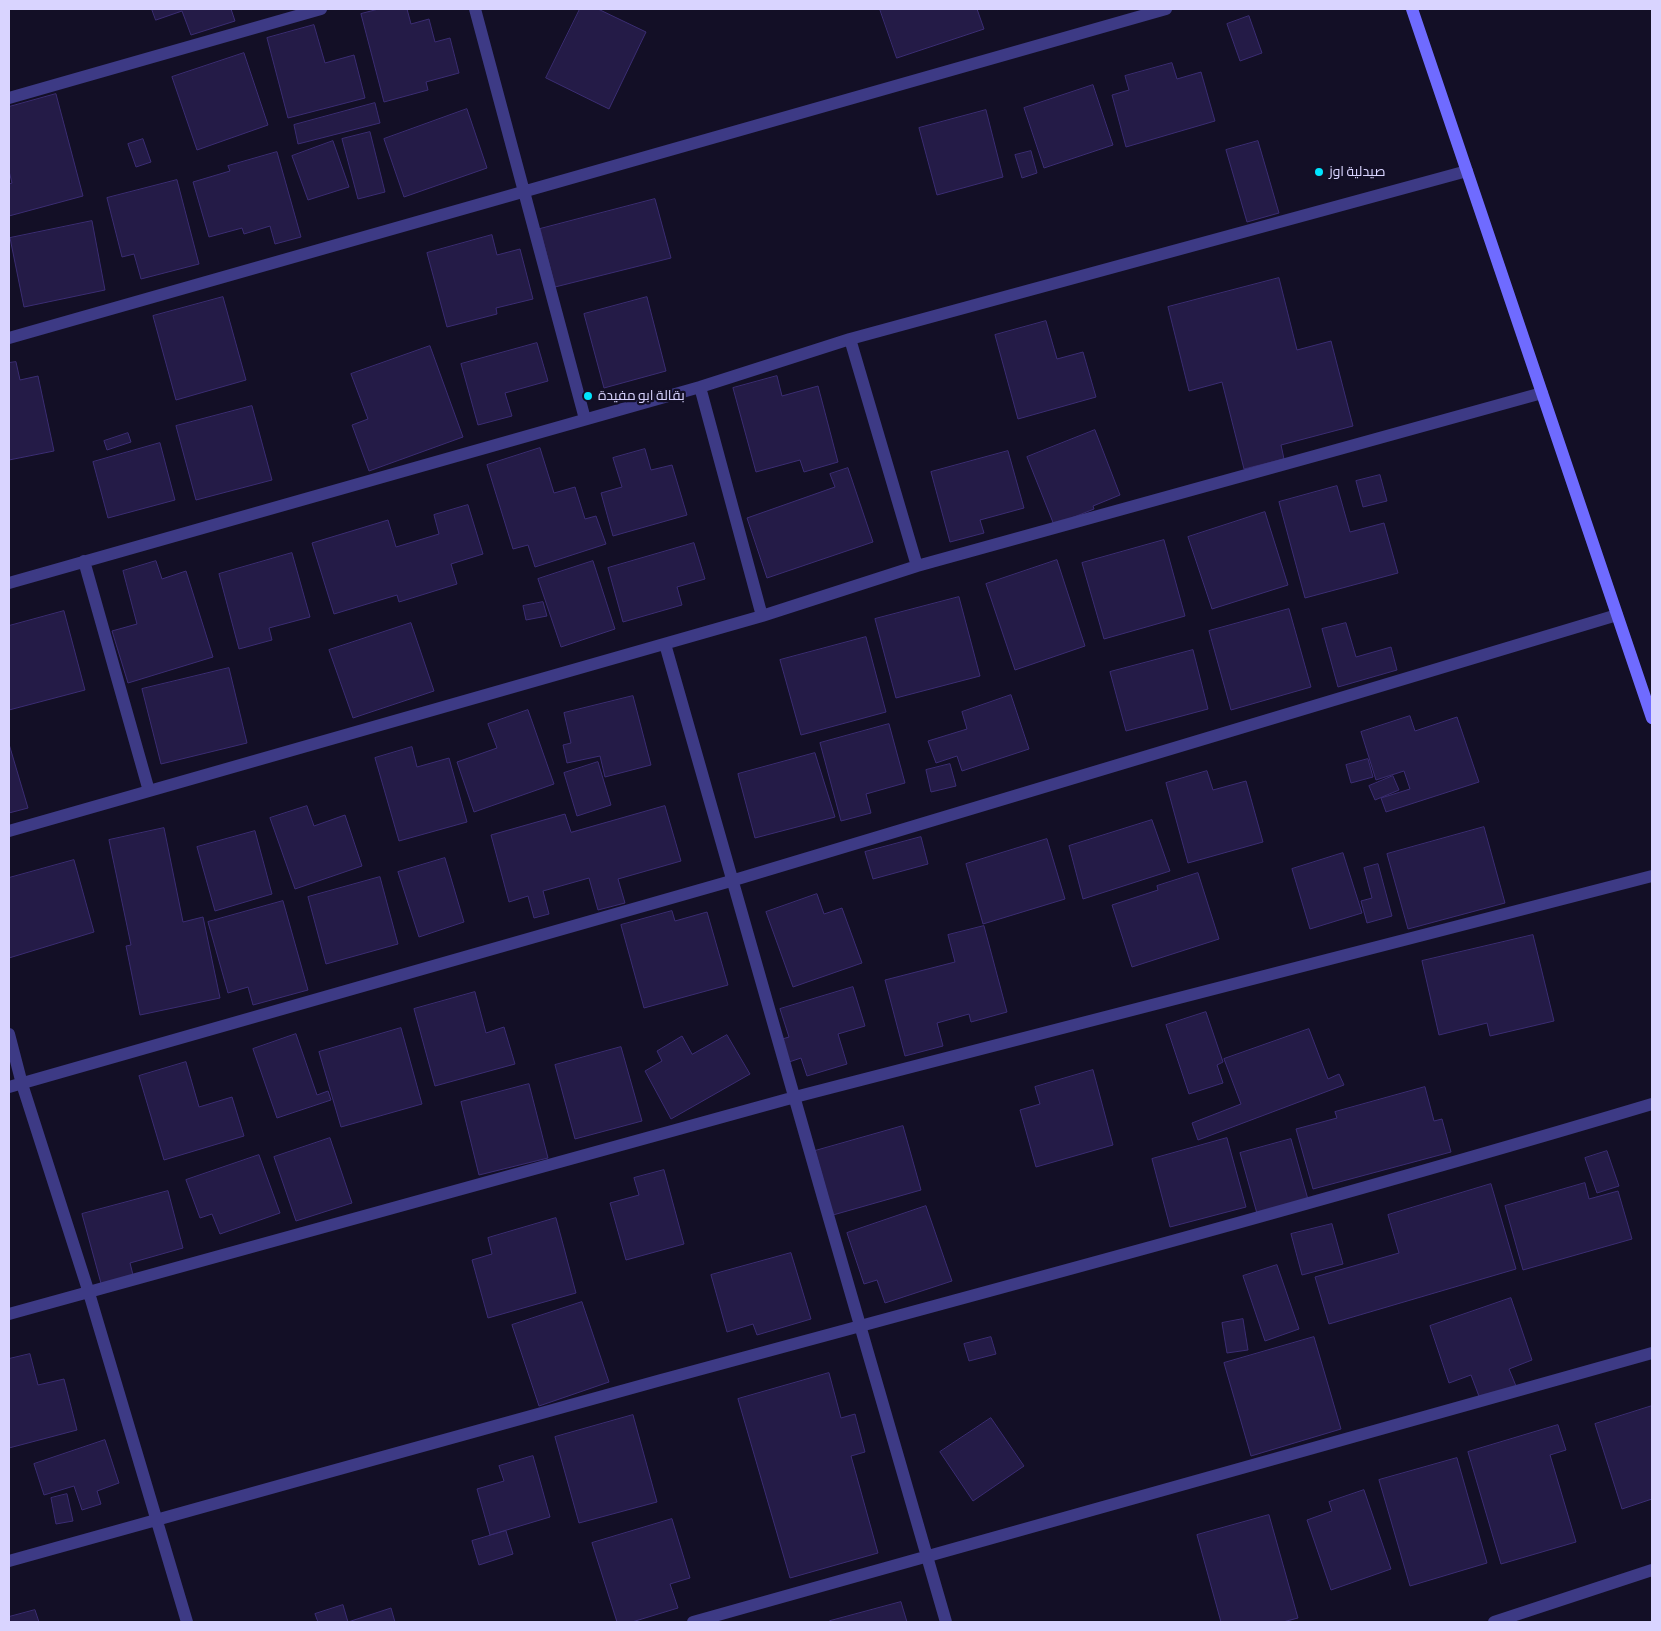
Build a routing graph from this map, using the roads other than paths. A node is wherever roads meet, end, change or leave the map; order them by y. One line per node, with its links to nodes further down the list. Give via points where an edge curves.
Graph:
1 (321, 9): 5 (street)
2 (475, 9): 7 (street)
3 (1166, 9): 7 (street)
4 (1412, 9): 6 (street)
5 (9, 98)
6 (1467, 171): 9 (street); 11 (street)
7 (524, 191): 8 (street); 12 (street)
8 (9, 338)
9 (850, 339): 10 (street); 14 (street)
10 (700, 387): 12 (street); 17 (street)
11 (1542, 393): 14 (street); 16 (street)
12 (586, 419): 13 (street)
13 (84, 561): 15 (street); 20 (street)
14 (917, 566): 17 (street)
15 (9, 583)
16 (1617, 615): 19 (street); 23 (street)
17 (762, 616): 18 (street)
18 (666, 644): 20 (street); 23 (street)
19 (1652, 718)
20 (149, 791): 21 (street)
21 (9, 831)
22 (1652, 876): 27 (street)
23 (731, 881): 25 (street); 27 (street)
24 (9, 1034): 25 (street)
25 (22, 1084): 26 (street); 29 (street)
26 (9, 1088)
27 (796, 1097): 29 (street); 31 (street)
28 (1652, 1104): 31 (street, via 1447,1165)
29 (90, 1293): 30 (street); 33 (street)
30 (9, 1314)
31 (861, 1326): 33 (street); 34 (street)
32 (1652, 1353): 34 (street)
33 (157, 1520): 35 (street); 37 (street)
34 (927, 1557): 38 (street); 39 (street)
35 (9, 1561)
36 (1652, 1570): 40 (street)
37 (187, 1622)
38 (694, 1622)
39 (946, 1622)
40 (1494, 1622)

